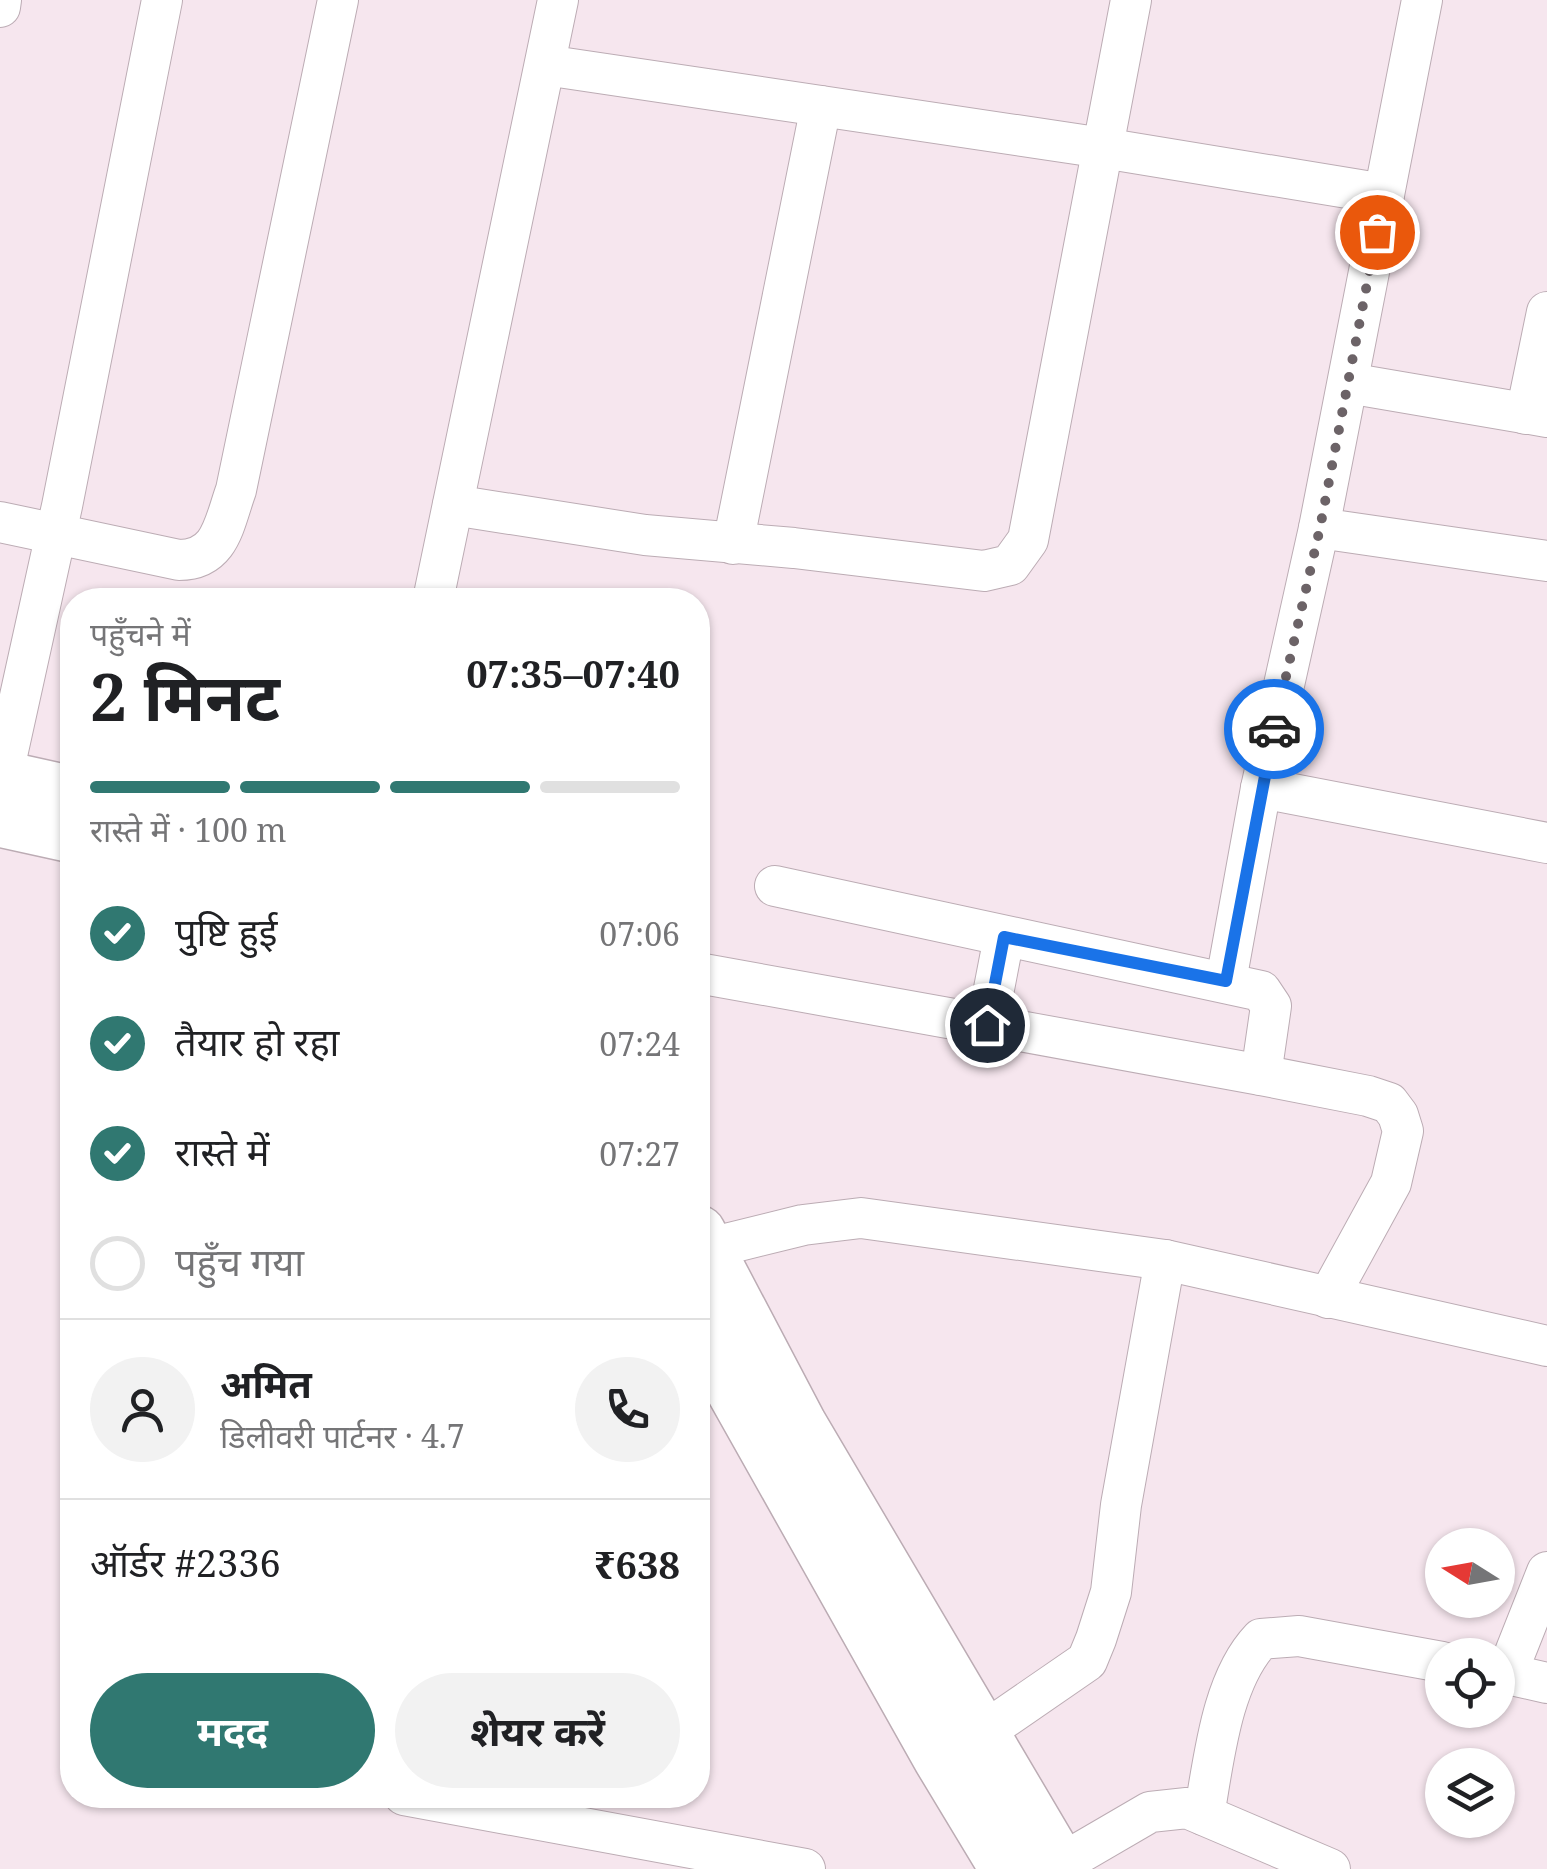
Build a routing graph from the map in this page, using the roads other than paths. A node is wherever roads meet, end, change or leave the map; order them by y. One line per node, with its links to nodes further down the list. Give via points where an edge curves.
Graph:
1 (162, 0): 16 (street)
2 (338, 0): 16 (street, via 236,490 217,544 196,560 178,560)
3 (558, 0): 6 (street)
4 (1131, 0): 8 (street)
5 (1422, 0): 9 (street)
6 (544, 65): 7 (street); 13 (street)
7 (821, 106): 8 (street); 17 (street)
8 (1103, 148): 9 (street); 17 (street, via 1028,540 1010,565 984,571)
9 (1384, 194): 11 (street)
10 (1547, 312): 12 (street)
11 (1348, 383): 12 (street); 15 (street)
12 (1536, 415)
13 (453, 505): 17 (street); 19 (street)
14 (0, 522): 16 (street)
15 (1320, 528): 18 (street); 20 (street)
16 (55, 536): 21 (street)
17 (732, 544)
18 (1547, 561)
19 (436, 588)
20 (1261, 788): 24 (street); 28 (street)
21 (1, 792): 22 (street); 23 (street)
22 (60, 794)
23 (60, 828)
24 (1547, 844)
25 (774, 886): 26 (street)
26 (1004, 937): 28 (street); 29 (street)
27 (710, 975): 29 (street)
28 (1226, 981): 30 (street, via 1268,996)
29 (987, 1025): 30 (street)
30 (1261, 1075): 34 (street, via 1368,1096 1398,1115 1403,1132 1391,1182)
31 (710, 1240): 33 (street, via 861,1218)
32 (710, 1256): 42 (street, via 799,1425)
33 (1165, 1260): 34 (street); 42 (street, via 1111,1592 1096,1639 1087,1660)
34 (1328, 1298): 35 (street)
35 (1547, 1346)
36 (710, 1347): 45 (street, via 941,1758)
37 (1547, 1572): 38 (street)
38 (1515, 1643)
39 (1425, 1659): 44 (street, via 1299,1636 1260,1639 1223,1714)
40 (1515, 1675): 41 (street)
41 (1547, 1682)
42 (981, 1734): 45 (street)
43 (474, 1808): 46 (street)
44 (1204, 1815): 45 (street, via 1187,1808 1150,1812); 47 (street)
45 (1025, 1867)
46 (805, 1869)
47 (1330, 1869)

